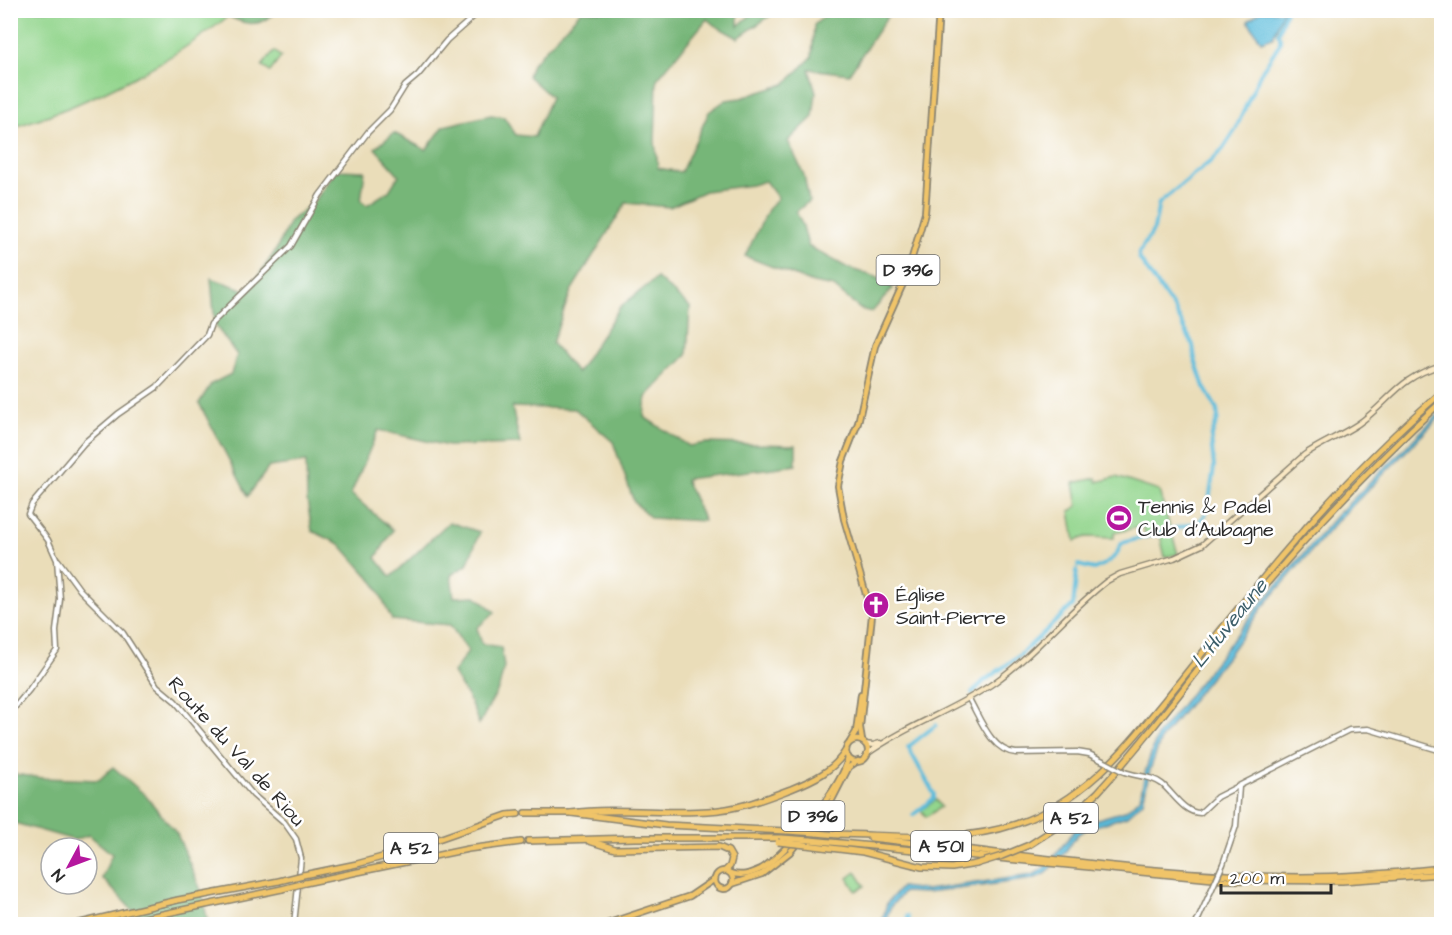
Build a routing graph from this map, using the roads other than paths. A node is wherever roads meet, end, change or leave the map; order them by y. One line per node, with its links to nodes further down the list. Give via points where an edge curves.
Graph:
1 (482, 10): 6 (street, via 447,40 362,139 320,195 291,246 212,324 158,387 84,443 32,504 28,514 48,540)
2 (939, 10): 7 (main road, D 396, via 925,213 906,275 875,346 858,423 839,478 844,519 871,607)
3 (1442, 365): 8 (main road, via 1412,376 1358,424 1304,455 1202,544 1107,581 1004,675)
4 (1442, 392): 22 (highway, A 52, via 1325,507 1124,750 1072,797 1019,824 975,834)
5 (1442, 401): 26 (highway, A 52, bridge, via 1329,511 1098,792 1068,820 1029,845 976,864 952,868 922,867)
6 (57, 560): 9 (street, via 57,650); 38 (street, Route du Val de Riou, via 80,590 123,633 157,686 175,701 253,795 292,831 301,858)
7 (868, 665): 11 (main road, D 396, via 856,732); 12 (main road, D 396, via 860,727)
8 (969, 699): 10 (main road); 18 (street, bridge, via 995,743 1006,752 1089,754 1122,771 1160,782 1197,813)
9 (10, 713)
10 (890, 740): 12 (main road, via 873,745); 15 (main road)
11 (850, 742): 12 (main road); 13 (main road)
12 (863, 742): 15 (main road)
13 (846, 750): 16 (main road); 20 (highway, via 816,778 738,807)
14 (1442, 751): 18 (street, via 1368,729 1350,730)
15 (867, 754): 17 (main road)
16 (848, 757): 17 (main road); 30 (main road, D 396, via 829,795 778,856 754,872 741,876)
17 (858, 761): 33 (main road, D 396, via 849,768 831,802 790,852 762,874)
18 (1239, 786): 40 (street, bridge, via 1236,826)
19 (525, 813): 20 (highway, A 52)
20 (571, 813): 22 (highway, A 52, bridge, via 666,825)
21 (518, 814): 36 (highway, A 52, bridge, via 357,864)
22 (836, 834): 27 (highway, A 501)
23 (584, 839): 24 (highway); 26 (highway, A 501, bridge); 30 (highway, via 615,849 719,847 732,858)
24 (528, 841)
25 (521, 842): 37 (highway, A 52, bridge, via 468,849)
26 (808, 842): 27 (highway, A 501)
27 (1044, 861): 28 (highway, A 501)
28 (1060, 862): 29 (highway, A 501, via 1293,877); 31 (highway, A 501, via 1174,877 1266,882 1342,882)
29 (1442, 868)
30 (727, 872): 32 (main road, via 718,873); 33 (main road)
31 (1442, 874)
32 (715, 879): 34 (main road); 35 (main road)
33 (732, 884): 34 (main road, via 725,889)
34 (718, 887): 35 (main road)
35 (700, 891): 39 (main road)
36 (76, 924)
37 (115, 924)
38 (294, 924)
39 (606, 924)
40 (1196, 924)

